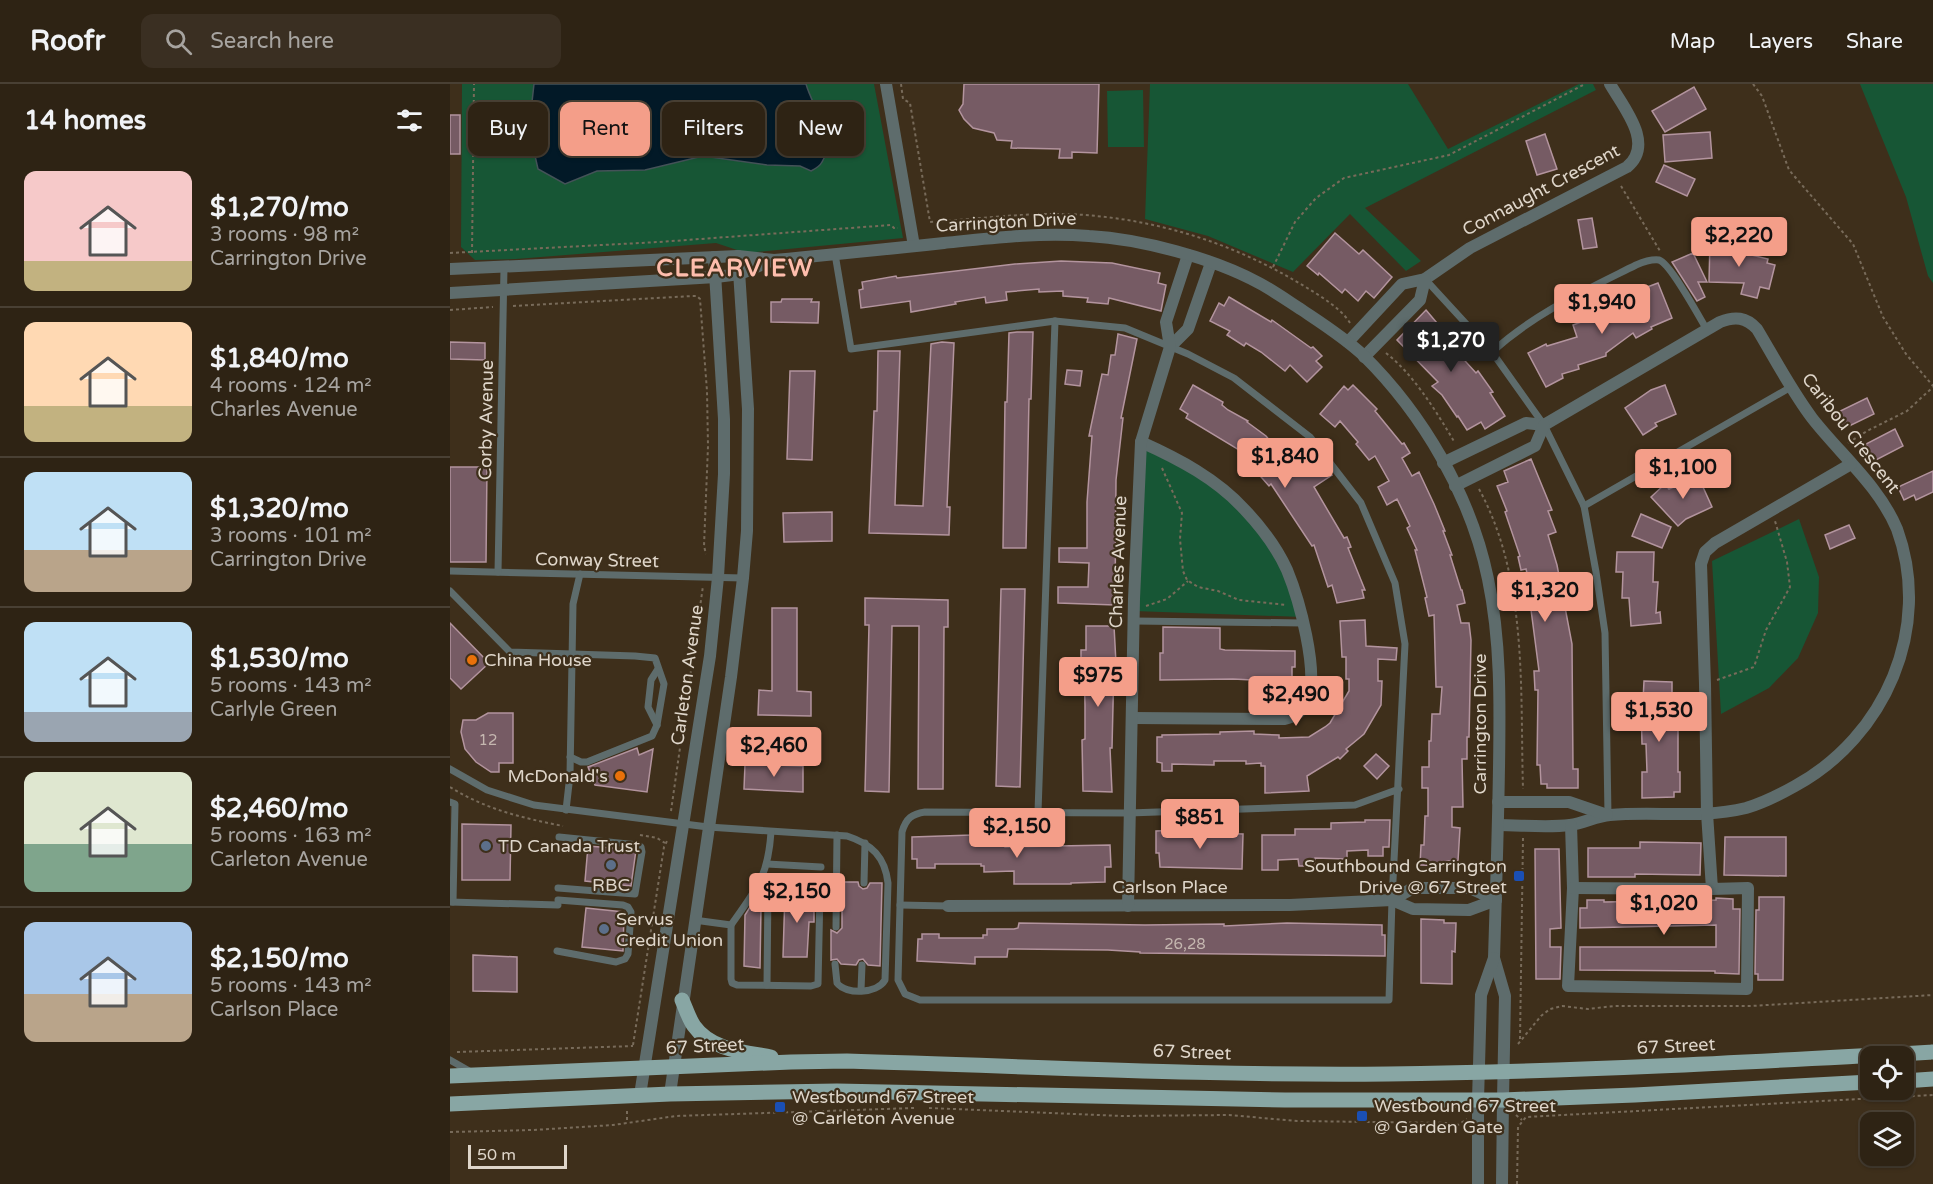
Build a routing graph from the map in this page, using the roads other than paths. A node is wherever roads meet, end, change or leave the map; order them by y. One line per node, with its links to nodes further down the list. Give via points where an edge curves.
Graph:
1 (886, 84): 3 (street)
2 (1610, 84): 14 (street, Connaught Crescent, via 1639,139 1634,161 1470,248)
3 (914, 246): 4 (street, Carrington Drive); 5 (street, Carrington Drive, via 1057,234 1124,241)
4 (835, 254): 8 (street, Carrington Drive); 17 (lane, via 851,349)
5 (1188, 255): 9 (street, Carrington Drive); 20 (street, Charles Avenue, via 1166,322)
6 (738, 256): 7 (street, Carrington Drive); 8 (street, Carrington Drive); 12 (street)
7 (714, 257): 10 (street, Carrington Drive); 13 (street, Carleton Avenue)
8 (774, 260): 12 (street, Carrington Drive)
9 (1211, 263): 19 (street, Carrington Drive, via 1258,282); 20 (street, Charles Avenue, via 1188,329)
10 (504, 268): 11 (street, Carrington Drive); 15 (lane, Corby Avenue)
11 (450, 269)
12 (740, 274): 13 (street, Carrington Drive); 34 (street, via 748,465)
13 (716, 277): 15 (street, Carrington Drive); 33 (street, Carleton Avenue, via 724,430)
14 (1425, 279): 19 (street, Connaught Crescent, via 1402,284); 21 (lane); 22 (street, via 1420,300)
15 (504, 290): 16 (street, Carrington Drive); 31 (lane, Corby Avenue)
16 (450, 293)
17 (1055, 321): 20 (lane, via 1125,328); 48 (lane)
18 (1707, 330): 21 (lane, via 1670,269 1659,260 1643,262 1550,309); 23 (street, Caribou Crescent, via 1734,318 1750,322); 24 (street, Caribou Crescent)
19 (1348, 342): 22 (street, Carrington Drive)
20 (1170, 347): 25 (street, Charles Avenue); 44 (lane, via 1234,378 1310,437 1361,503 1395,583 1405,644)
21 (1492, 352): 24 (lane)
22 (1364, 357): 26 (street, Carrington Drive, via 1411,412)
23 (1791, 387): 27 (street, Caribou Crescent); 29 (lane)
24 (1544, 425): 26 (street, Caribou Crescent, via 1526,423); 28 (street, Caribou Crescent, via 1535,446); 29 (lane)
25 (1141, 442): 36 (street, Charles Avenue); 37 (street, via 1184,462 1244,509 1286,569)
26 (1443, 463): 28 (street, Carrington Drive)
27 (1851, 464): 50 (street, via 1714,543 1703,557 1700,571); 50 (street, Caribou Crescent, via 1885,507 1897,528 1907,560 1912,604 1900,669 1869,724 1825,768 1762,802)
28 (1455, 486): 46 (street, Carrington Drive, via 1481,550 1497,634)
29 (1584, 506): 51 (lane, via 1605,633)
30 (450, 571): 31 (lane, Conway Street)
31 (498, 572): 32 (lane, Conway Street)
32 (580, 574): 33 (lane, Conway Street); 38 (lane, via 573,604)
33 (718, 577): 34 (lane, Conway Street); 52 (street, Carleton Avenue, via 710,656)
34 (743, 578): 55 (street)
35 (450, 591): 38 (lane, via 510,652)
36 (1134, 621): 37 (lane); 40 (street, Charles Avenue)
37 (1303, 623): 40 (street, via 1310,693 1303,709 1290,718)
38 (571, 654): 39 (lane, via 656,658); 42 (lane)
39 (658, 669): 41 (lane, via 664,684); 41 (lane, via 651,680 648,707)
40 (1132, 718): 49 (street, Charles Avenue)
41 (657, 725): 42 (lane, via 652,736 587,762)
42 (570, 757): 47 (lane)
43 (450, 769): 47 (lane, via 507,798)
44 (1399, 789): 49 (lane, via 1355,805); 68 (lane)
45 (450, 802): 70 (lane, via 455,804)
46 (1498, 802): 51 (street, Caribou Crescent, via 1569,802); 53 (street, Carrington Drive)
47 (566, 810): 52 (lane)
48 (1038, 812): 49 (lane); 71 (lane, via 926,812 908,818 902,832)
49 (1129, 813): 73 (street, Charles Avenue)
50 (1707, 813): 51 (street, Caribou Crescent); 67 (street)
51 (1608, 815): 54 (street, Caribou Crescent)
52 (682, 823): 55 (lane); 88 (street, Carleton Avenue)
53 (1498, 825): 54 (street, Caribou Crescent); 69 (street, Carrington Drive)
54 (1571, 825): 66 (street)
55 (708, 827): 56 (lane); 74 (street)
56 (771, 832): 57 (lane); 60 (lane)
57 (837, 836): 59 (lane); 76 (lane)
58 (559, 837): 65 (lane, via 638,845 642,852 634,894)
59 (865, 843): 62 (lane); 82 (lane, via 879,856 888,884 885,980 877,989)
60 (768, 864): 61 (lane); 63 (lane)
61 (821, 867)
62 (864, 883)
63 (760, 884): 64 (lane); 75 (lane)
64 (768, 886): 81 (lane); 81 (lane, via 818,889 821,933 818,984)
65 (558, 888)
66 (1573, 888): 67 (street); 67 (street, via 1568,986 1747,989 1748,888)
67 (1712, 889)
68 (1392, 900): 69 (street, Carlson Place, via 1413,909 1469,910); 69 (street, Carlson Place, via 1413,888 1470,888); 71 (lane, via 1389,999 912,998 905,994 898,980); 73 (street, Carlson Place)
69 (1496, 900): 78 (street, Carrington Drive)
70 (452, 902): 77 (lane, via 623,905 631,912 626,959 616,962)
71 (900, 905): 72 (lane)
72 (948, 906): 73 (street, Carlson Place)
73 (1128, 906)
74 (694, 920): 75 (lane); 83 (street)
75 (731, 925): 81 (lane, via 732,983)
76 (836, 927)
77 (557, 951)
78 (1494, 957): 89 (street, Carrington Drive, via 1505,996); 90 (street, Carrington Drive, via 1481,995)
79 (835, 964): 82 (lane, via 840,987)
80 (862, 965): 82 (lane)
81 (767, 985)
82 (861, 990)
83 (682, 1000): 86 (main road, via 692,1024 708,1040 725,1048); 87 (street)
84 (1933, 1052): 89 (main road, 67 Street)
85 (450, 1060): 91 (lane)
86 (791, 1062): 87 (main road, 67 Street); 90 (main road, 67 Street, via 1285,1074)
87 (673, 1067): 88 (main road, 67 Street); 96 (street)
88 (645, 1068): 91 (main road, 67 Street); 97 (street, Carleton Avenue)
89 (1504, 1072): 90 (main road, 67 Street); 99 (street, Carrington Drive)
90 (1478, 1073): 98 (street, Carrington Drive)
91 (476, 1074): 92 (main road, 67 Street)
92 (450, 1076)
93 (1933, 1079): 94 (main road)
94 (1914, 1080)
95 (1860, 1083): 99 (main road)
96 (670, 1094): 97 (main road); 98 (main road, via 837,1091)
97 (640, 1095): 100 (main road)
98 (1478, 1100): 99 (main road); 101 (street, Carrington Drive)
99 (1503, 1100): 102 (street, Carrington Drive)
100 (450, 1104)
101 (1478, 1184)
102 (1502, 1184)

